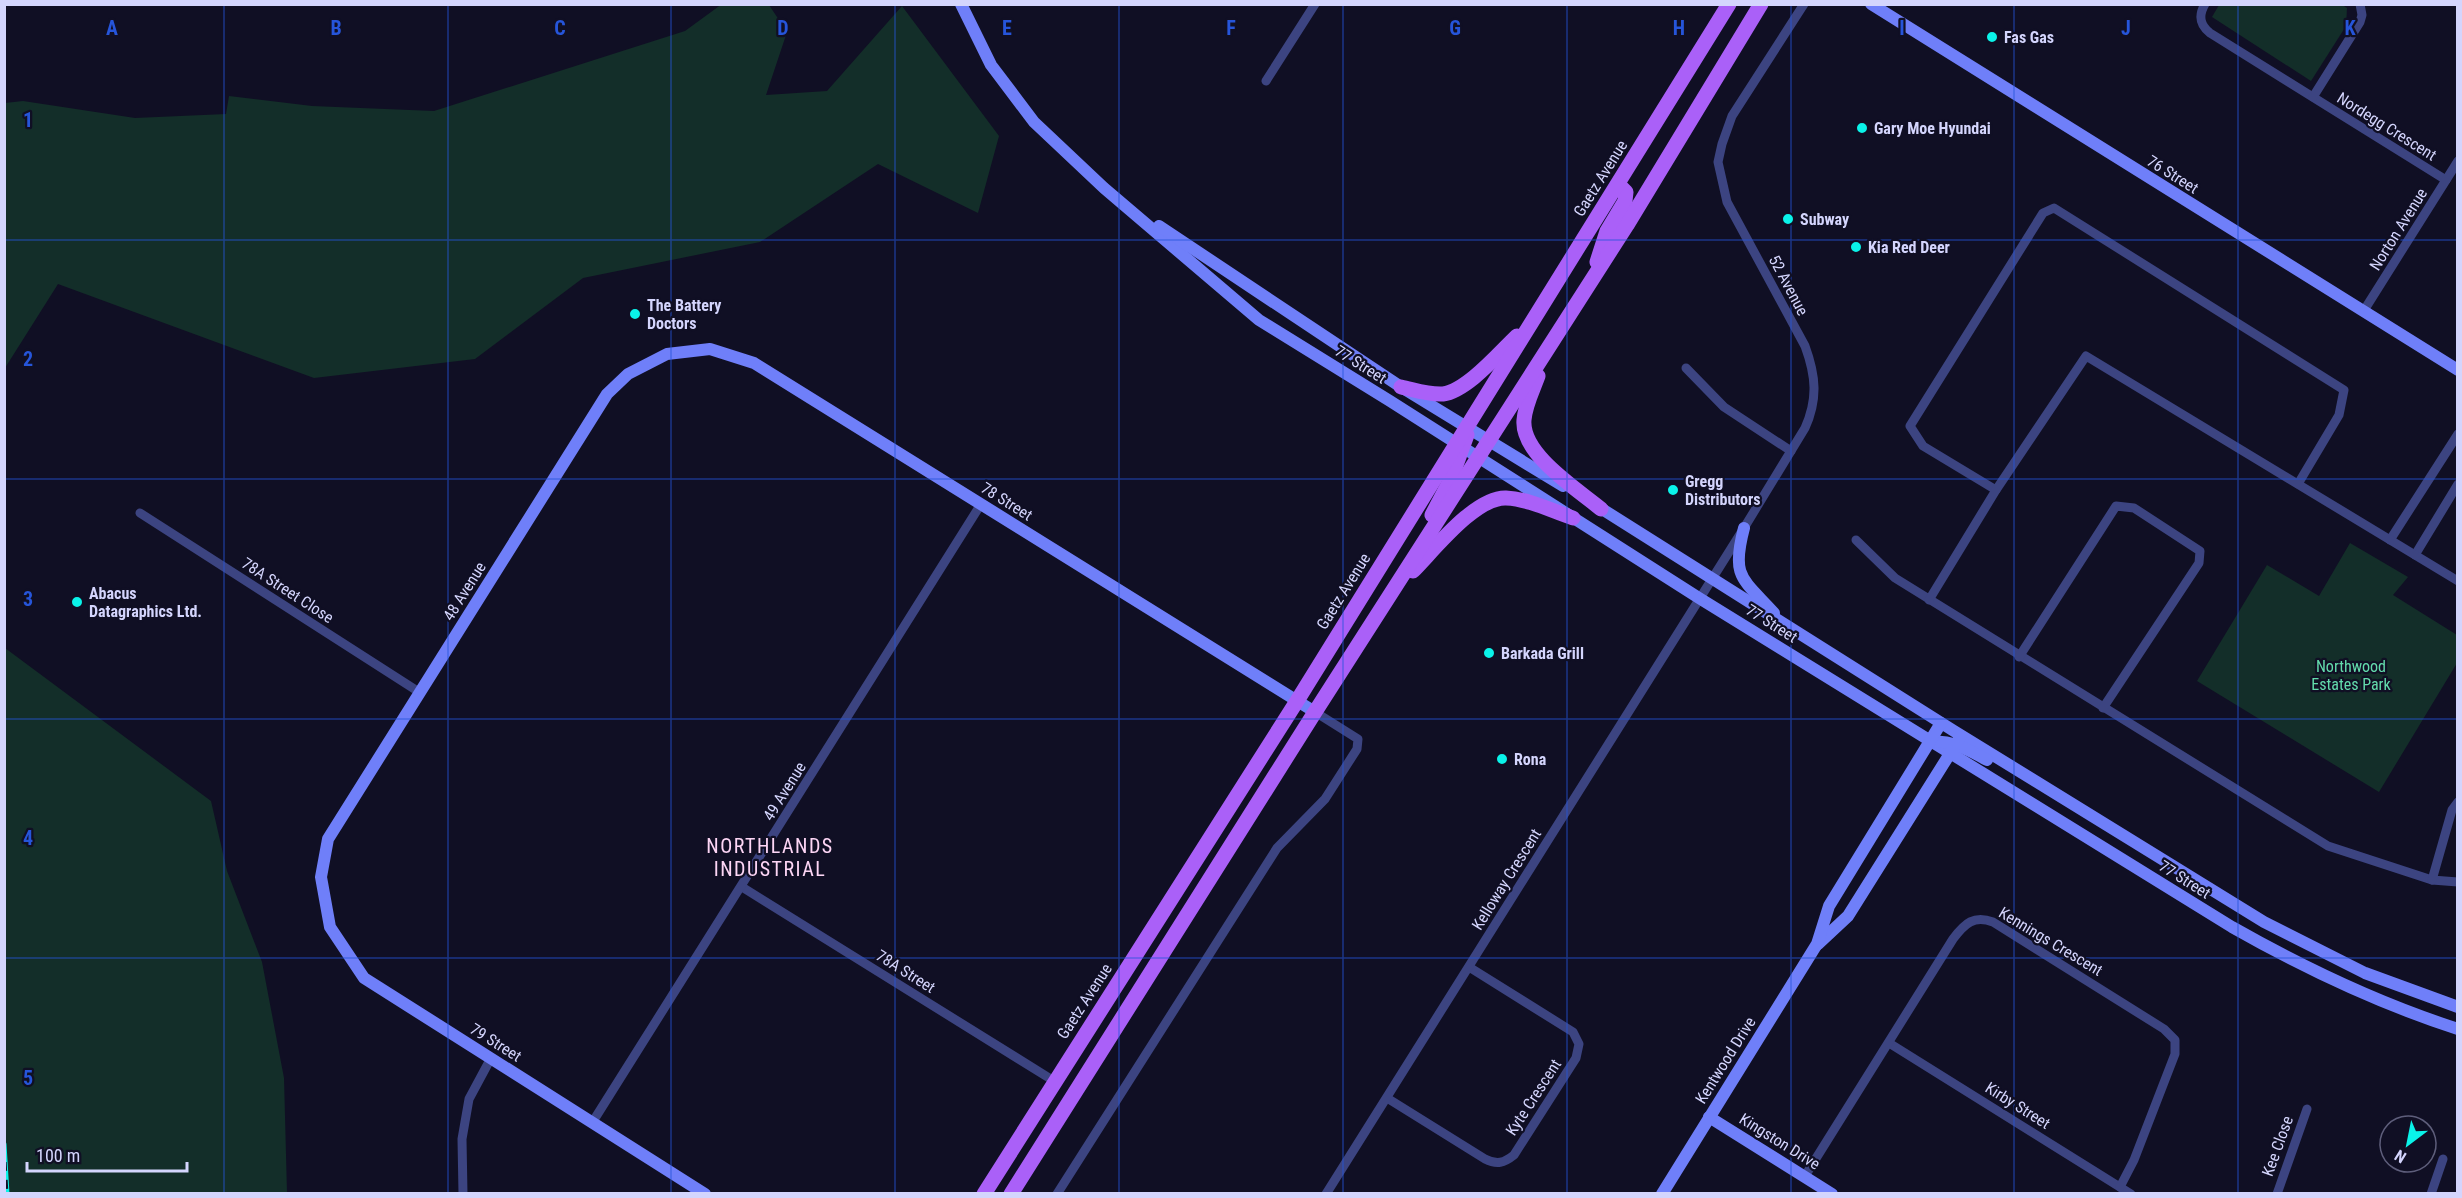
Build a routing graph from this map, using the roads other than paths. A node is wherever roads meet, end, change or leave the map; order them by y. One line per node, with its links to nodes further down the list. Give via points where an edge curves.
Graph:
1 (961, 4): 14 (main road, 77 Street, via 991,65 1034,122)
2 (1315, 4): 9 (street)
3 (1729, 4): 13 (main road, Gaetz Avenue)
4 (1761, 4): 15 (main road)
5 (1804, 4): 27 (street, 52 Avenue, via 1732,116 1718,162 1727,202 1811,362 1814,402 1806,428)
6 (1871, 4): 16 (main road, 76 Street)
7 (2205, 4): 10 (street, Nordegg Crescent, via 2200,16 2206,30)
8 (2360, 4): 10 (street, Nordegg Crescent, via 2360,22)
9 (1266, 81)
10 (2313, 98): 12 (street, Nordegg Crescent)
11 (2457, 161): 12 (street, Norton Avenue)
12 (2446, 180): 16 (street, Norton Avenue)
13 (1618, 184): 15 (main road, via 1626,192 1626,199 1607,231); 17 (main road, Gaetz Avenue)
14 (1104, 188): 22 (main road, 77 Street); 26 (main road, 77 Street, via 1259,320)
15 (1592, 279): 18 (main road)
16 (2363, 312): 21 (main road, 76 Street)
17 (1533, 322): 22 (main road, via 1456,390 1434,394); 23 (main road, Gaetz Avenue)
18 (1552, 342): 25 (main road); 33 (main road, via 1527,405 1524,429 1534,451)
19 (672, 353): 32 (main road, 78 Street, via 710,349 754,363); 47 (main road, 48 Avenue, via 628,374 607,394)
20 (1686, 368): 27 (street, via 1724,407)
21 (2457, 370)
22 (1401, 387): 23 (main road, 77 Street)
23 (1466, 427): 25 (main road, 77 Street); 26 (main road, Gaetz Avenue)
24 (2457, 434): 38 (street)
25 (1490, 441): 28 (main road); 33 (main road, 77 Street)
26 (1459, 446): 28 (main road, 77 Street); 42 (main road, via 1451,479); 48 (main road, Gaetz Avenue)
27 (1791, 451): 36 (street, 52 Avenue)
28 (1479, 459): 35 (main road, 77 Street); 42 (main road)
29 (2298, 484): 31 (street, via 2086,356); 31 (street, via 2339,415 2344,390 2054,208 2043,213 1910,426 1923,446); 38 (street)
30 (2457, 484): 39 (street)
31 (1996, 490): 44 (street)
32 (981, 504): 48 (main road, 78 Street); 58 (street, 49 Avenue)
33 (1601, 509): 40 (main road, 77 Street)
34 (140, 513): 47 (street, 78A Street Close)
35 (1573, 518): 42 (main road, via 1516,500 1493,500 1477,508); 43 (main road, 77 Street)
36 (1744, 528): 40 (street, 52 Avenue); 45 (main road, via 1738,567)
37 (1856, 540): 44 (street, via 1895,578)
38 (2391, 540): 39 (street)
39 (2415, 555): 41 (street)
40 (1710, 579): 43 (street, Kelloway Crescent); 45 (main road, 77 Street)
41 (2457, 581)
42 (1391, 592): 50 (main road)
43 (1699, 598): 52 (main road, 77 Street); 60 (street, Kelloway Crescent)
44 (1929, 600): 46 (street)
45 (1785, 625): 51 (main road, 77 Street)
46 (2019, 657): 49 (street); 49 (street, via 2116,507 2134,507 2200,551 2199,563)
47 (420, 692): 55 (main road, 48 Avenue, via 328,839)
48 (1297, 700): 50 (main road, 78 Street); 65 (main road, Gaetz Avenue)
49 (2103, 708): 56 (street, via 2328,846)
50 (1315, 712): 76 (main road); 77 (street, via 1358,740 1357,749 1325,799 1277,848)
51 (1941, 723): 52 (main road, Kentwood Drive); 53 (main road, 77 Street)
52 (1930, 742): 53 (main road, 77 Street); 59 (main road, Kentwood Drive, via 1829,906)
53 (1956, 744): 59 (main road, Kentwood Drive, via 1848,916); 61 (main road, 77 Street, via 2013,775 2030,776 2264,922 2365,973); 62 (main road, 77 Street, via 2232,927 2286,958 2394,1008)
54 (2457, 802): 56 (street)
55 (321, 877): 64 (main road, 79 Street, via 330,927 364,978)
56 (2433, 880): 57 (street)
57 (2457, 882)
58 (742, 887): 65 (street, 78A Street); 69 (street, 49 Avenue)
59 (1817, 944): 68 (main road, Kentwood Drive)
60 (1469, 967): 66 (street, Kelloway Crescent); 66 (street, Kyte Crescent, via 1573,1032 1578,1044 1576,1058 1514,1155 1501,1163 1485,1159)
61 (2457, 1007)
62 (2457, 1029)
63 (1889, 1043): 71 (street, Kennings Crescent); 72 (street, Kirby Street); 72 (street, Kennings Crescent, via 1969,921 1985,919 2014,934 2164,1029 2175,1040 2175,1054)
64 (490, 1058): 69 (main road, 79 Street); 73 (street, via 469,1099 462,1139)
65 (1054, 1081): 75 (main road, Gaetz Avenue)
66 (1387, 1098): 78 (street, Kelloway Crescent)
67 (2307, 1109): 82 (street, Kee Close)
68 (1709, 1117): 71 (main road, Kingston Drive); 79 (main road, Kentwood Drive)
69 (592, 1123): 74 (main road, 79 Street)
70 (2443, 1159): 83 (street)
71 (1804, 1176): 80 (main road, Kingston Drive)
72 (2120, 1187): 81 (street, Kirby Street)
73 (463, 1194)
74 (705, 1194)
75 (984, 1194)
76 (1011, 1194)
77 (1057, 1194)
78 (1326, 1194)
79 (1662, 1194)
80 (1832, 1194)
81 (2131, 1194)
82 (2277, 1194)
83 (2431, 1194)

